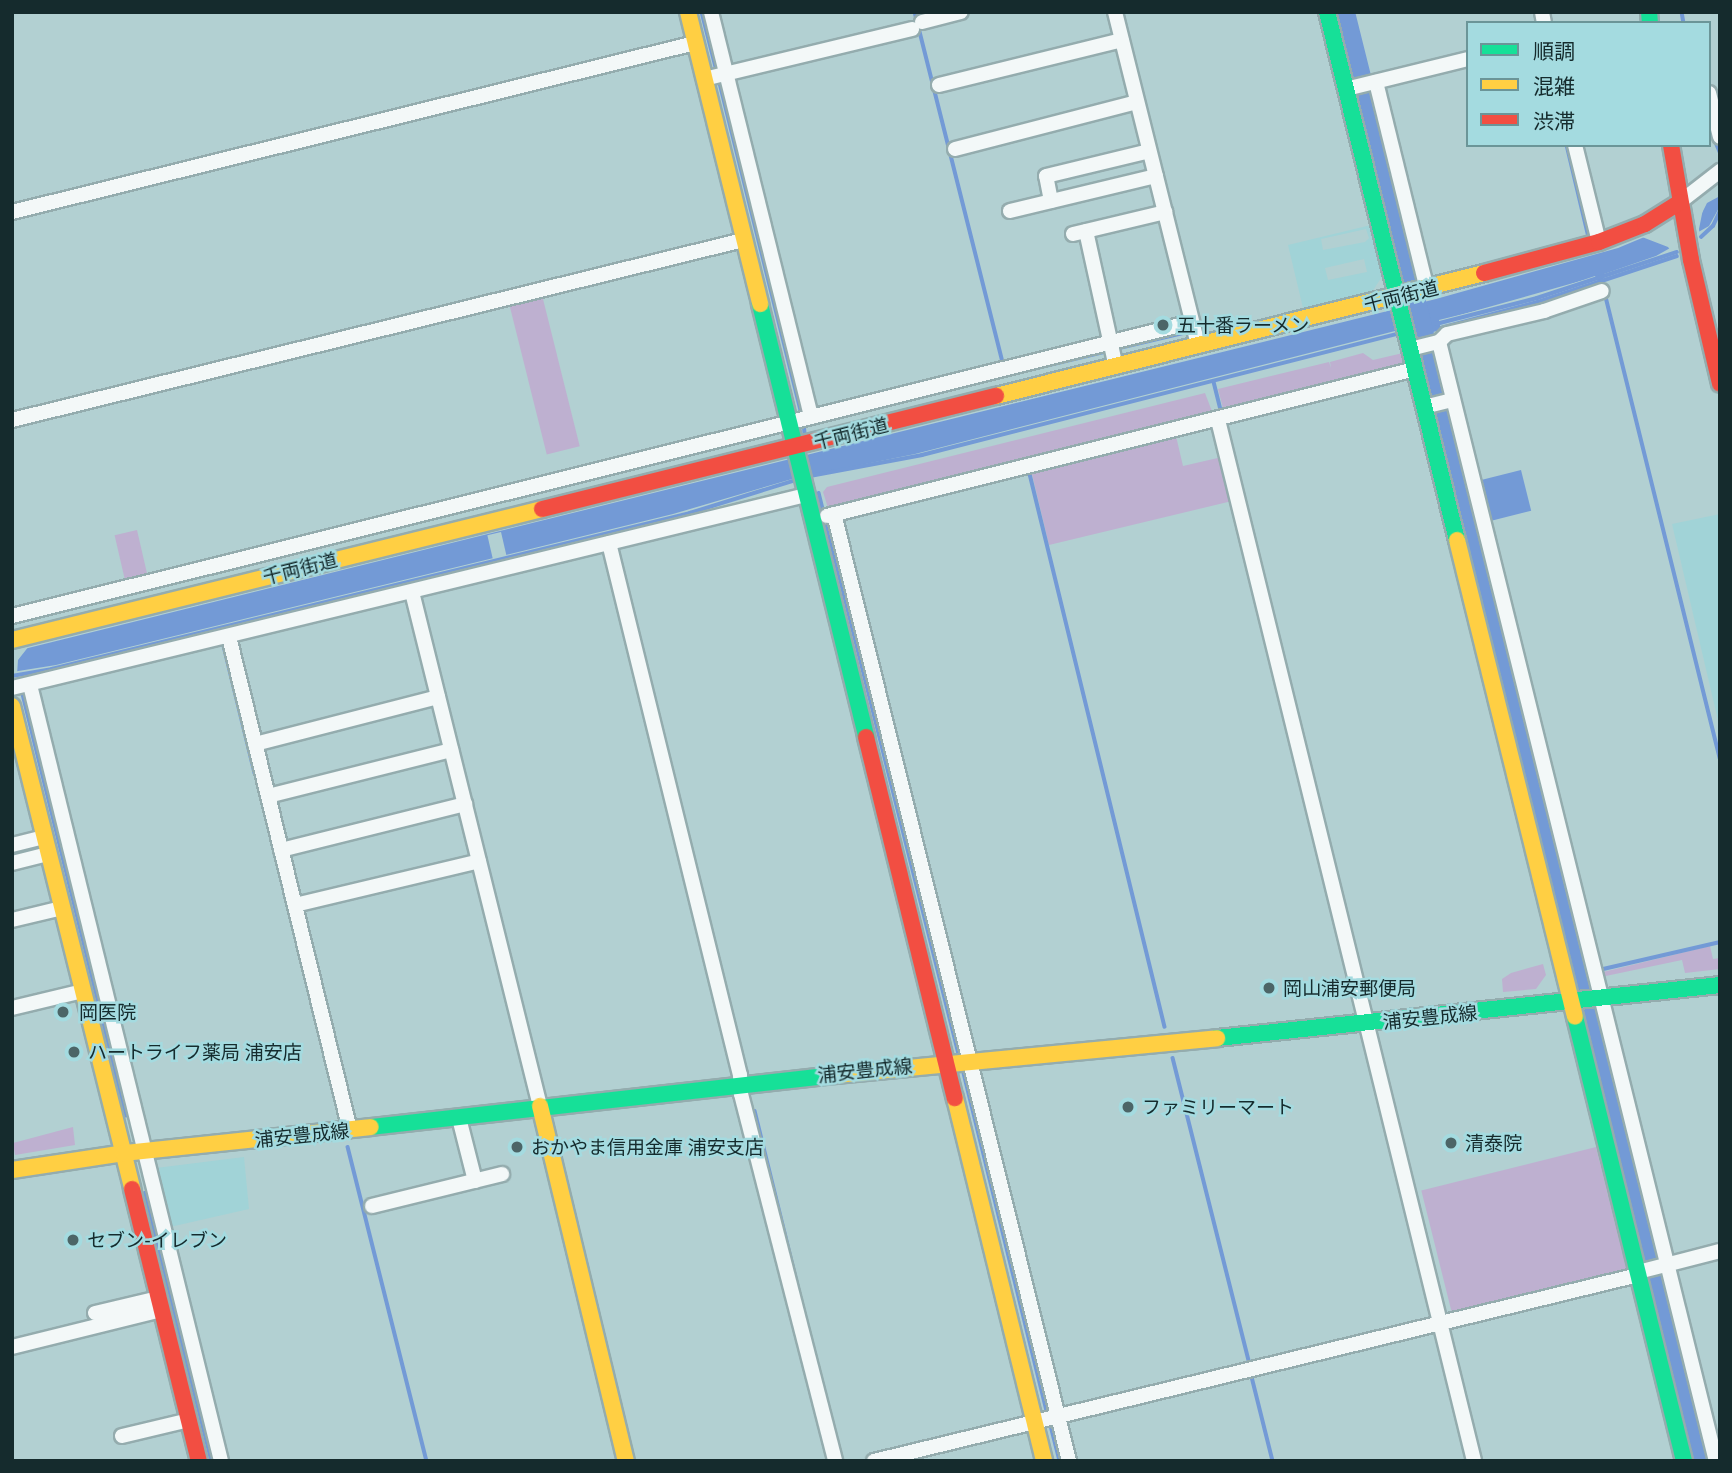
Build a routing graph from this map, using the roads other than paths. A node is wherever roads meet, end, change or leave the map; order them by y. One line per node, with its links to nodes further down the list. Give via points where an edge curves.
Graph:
1 (688, 12): 7 (street)
2 (711, 12): 9 (street)
3 (961, 12): 9 (street)
4 (1115, 12): 6 (street)
5 (1327, 12): 11 (street)
6 (1122, 40): 10 (street); 13 (street)
7 (695, 43): 9 (street); 24 (street)
8 (1466, 59): 11 (street)
9 (717, 76): 26 (street); 41 (street)
10 (939, 85)
11 (1362, 85): 28 (street); 30 (street)
12 (1711, 101): 14 (street)
13 (1138, 102): 17 (street); 18 (street)
14 (1720, 137)
15 (1575, 147): 27 (street)
16 (1671, 147): 22 (street)
17 (955, 149)
18 (1149, 150): 20 (street); 21 (street, via 1046,176)
19 (1720, 171): 22 (street)
20 (1156, 176): 21 (street); 25 (street)
21 (1051, 201): 23 (street)
22 (1682, 209): 27 (street, 千両街道); 36 (street)
23 (1010, 211)
24 (12, 212)
25 (1165, 212): 31 (street); 34 (street, via 1080,232)
26 (743, 240): 39 (street); 41 (street)
27 (1599, 242): 28 (street, 千両街道)
28 (1427, 289): 30 (street, 千両街道)
29 (1602, 292): 32 (street)
30 (1398, 302): 32 (street); 33 (street, 千両街道)
31 (1192, 322): 33 (street); 34 (street)
32 (1422, 344): 35 (street); 37 (street)
33 (1198, 346): 34 (street, 千両街道)
34 (1113, 352): 41 (street, via 1004,370); 42 (street, 千両街道)
35 (1415, 369): 38 (street); 40 (street)
36 (1720, 384)
37 (1451, 401): 38 (street); 78 (street)
38 (1428, 406): 78 (street)
39 (12, 419)
40 (1222, 419): 45 (street); 80 (street)
41 (801, 420): 42 (street); 43 (street)
42 (795, 451): 43 (street, 千両街道); 44 (street)
43 (600, 479): 47 (street, 千両街道); 47 (street)
44 (804, 488): 45 (street); 46 (street)
45 (824, 516): 81 (street); 81 (street)
46 (609, 543): 50 (street); 82 (street)
47 (338, 544): 48 (street, 千両街道); 48 (street)
48 (243, 567): 49 (street); 51 (street, 千両街道)
49 (174, 576): 51 (street); 52 (street)
50 (412, 592): 55 (street); 59 (street)
51 (180, 598): 54 (street, 千両街道)
52 (54, 605): 53 (street); 54 (street)
53 (12, 616)
54 (60, 629): 56 (street, 千両街道)
55 (229, 637): 57 (street); 61 (street)
56 (12, 640)
57 (30, 685): 58 (street); 75 (street)
58 (12, 688)
59 (438, 697): 61 (street); 62 (street)
60 (12, 706): 63 (street)
61 (255, 744): 64 (street)
62 (451, 750): 64 (street); 65 (street)
63 (18, 753): 66 (street)
64 (268, 796): 68 (street)
65 (464, 804): 68 (street); 70 (street)
66 (45, 836): 67 (street); 69 (street)
67 (12, 845)
68 (281, 850): 72 (street)
69 (49, 855): 71 (street); 73 (street)
70 (479, 861): 72 (street); 83 (street)
71 (12, 863)
72 (295, 905): 85 (street)
73 (62, 908): 74 (street); 75 (street)
74 (12, 920)
75 (81, 935): 77 (street); 86 (street)
76 (1720, 985): 78 (street, 浦安豊成線)
77 (83, 990): 79 (street); 87 (street)
78 (1588, 1000): 80 (street, 浦安豊成線); 94 (street); 94 (street)
79 (12, 1008)
80 (1365, 1024): 81 (street, 浦安豊成線); 97 (street)
81 (959, 1060): 82 (street, 浦安豊成線); 100 (street); 100 (street)
82 (741, 1084): 83 (street, 浦安豊成線); 106 (street)
83 (540, 1106): 84 (street, 浦安豊成線); 105 (street)
84 (459, 1118): 85 (street, 浦安豊成線); 90 (street)
85 (350, 1130): 86 (street, 浦安豊成線)
86 (147, 1151): 87 (street, 浦安豊成線); 92 (street)
87 (124, 1153): 88 (street, 浦安豊成線); 92 (street)
88 (12, 1170)
89 (502, 1174): 90 (street)
90 (475, 1181): 91 (street)
91 (372, 1206)
92 (160, 1251): 95 (street); 98 (street)
93 (1720, 1251): 94 (street)
94 (1650, 1270): 97 (street); 111 (street); 112 (street)
95 (160, 1304): 96 (street); 98 (street); 99 (street)
96 (95, 1313)
97 (1444, 1321): 100 (street); 110 (street)
98 (181, 1339): 101 (street); 104 (street)
99 (12, 1347)
100 (1048, 1417): 107 (street); 108 (street); 109 (street)
101 (189, 1420): 102 (street); 103 (street)
102 (122, 1436)
103 (199, 1461)
104 (221, 1461)
105 (626, 1461)
106 (835, 1461)
107 (874, 1461)
108 (1044, 1461)
109 (1069, 1461)
110 (1474, 1461)
111 (1684, 1461)
112 (1716, 1461)

